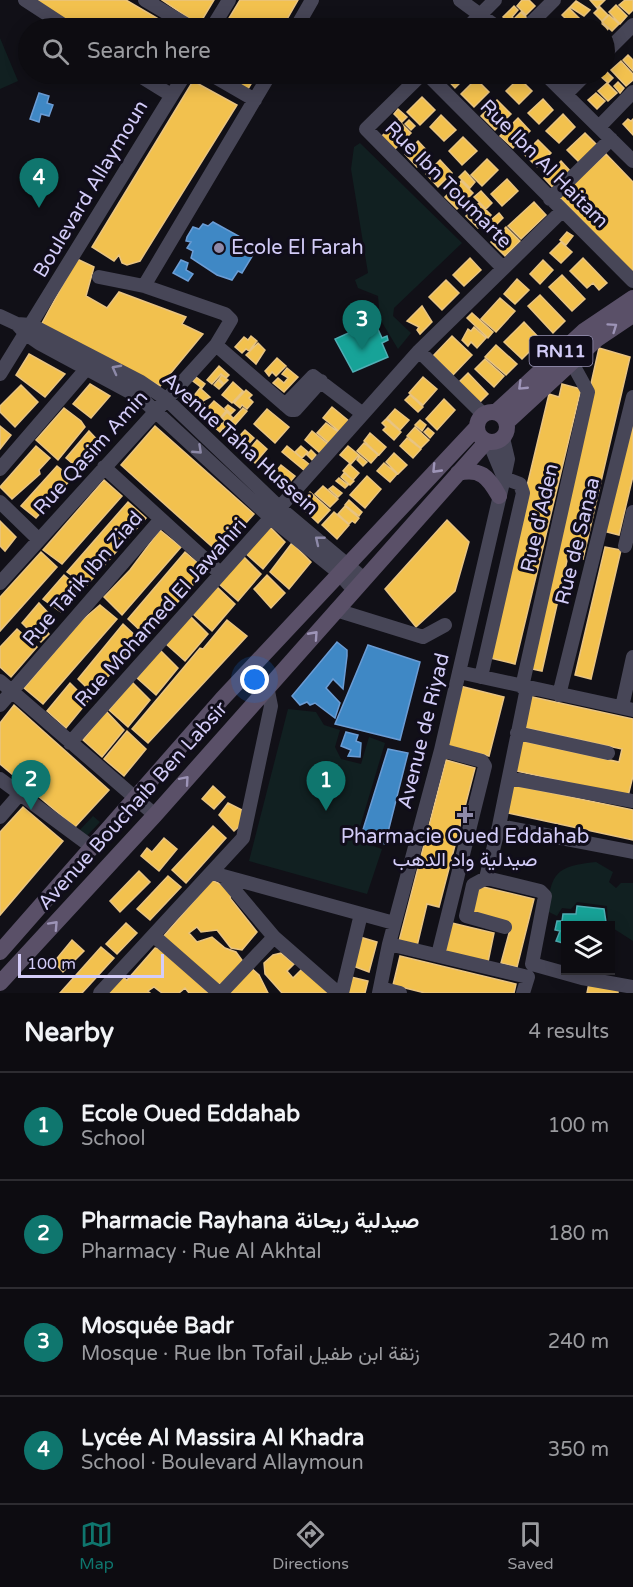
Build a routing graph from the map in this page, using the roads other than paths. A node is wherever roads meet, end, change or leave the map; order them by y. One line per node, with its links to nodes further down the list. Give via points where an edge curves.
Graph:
1 (25, 0): 9 (street)
2 (145, 0): 10 (street)
3 (229, 0): 11 (street)
4 (312, 0): 12 (street)
5 (460, 0): 8 (street)
6 (495, 0): 8 (street)
7 (554, 0): 15 (street)
8 (481, 15): 13 (street); 14 (street)
9 (53, 18)
10 (175, 18)
11 (218, 18)
12 (302, 18)
13 (478, 18)
14 (485, 18)
15 (536, 18)
16 (633, 25): 17 (street)
17 (615, 43)
18 (152, 84): 28 (street)
19 (179, 84): 28 (street, Boulevard Allaymoun)
20 (227, 84): 29 (street)
21 (264, 84): 29 (street)
22 (412, 84): 35 (street, Rue Ibn Toumarte, via 366,129)
23 (437, 84): 33 (street, Rue Ibn Al Haitam)
24 (556, 84): 27 (street)
25 (576, 84): 27 (street)
26 (633, 92): 30 (street)
27 (566, 94): 30 (street)
28 (171, 96): 42 (street, Boulevard Allaymoun)
29 (255, 100): 38 (street)
30 (599, 127): 31 (street)
31 (611, 139): 32 (street); 33 (street)
32 (633, 161)
33 (550, 199): 34 (street, Rue Ibn Al Haitam)
34 (562, 211): 35 (street, Rue Mohamed El Jawahiri); 37 (street, Rue Ibn Al Haitam)
35 (503, 268): 44 (street, Rue Mohamed El Jawahiri)
36 (99, 277): 38 (street)
37 (633, 281)
38 (144, 286): 43 (street, Rue Qasim Amin, via 225,314 231,320)
39 (633, 298): 52 (main road, Avenue Bouchaib Ben Labsir / RN11, one-way to 52, via 584,331)
40 (633, 315): 45 (main road, Avenue Bouchaib Ben Labsir / RN11, one-way to 40)
41 (0, 316): 42 (street, Avenue Taha Hussein)
42 (25, 328): 46 (street, Avenue Taha Hussein); 47 (street, Boulevard Allaymoun); 49 (street, Avenue Taha Hussein, one-way to 42, via 141,382)
43 (216, 345): 49 (street, Rue Qasim Amin); 51 (street, via 295,410 321,381)
44 (419, 351): 51 (street, Rue Mohamed El Jawahiri); 52 (street)
45 (570, 361): 52 (main road, Avenue Bouchaib Ben Labsir / RN11); 75 (street, Rue d'Aden, via 588,392)
46 (87, 368): 50 (street, Avenue Taha Hussein); 54 (street)
47 (0, 374)
48 (633, 397): 76 (street, Rue de Sanaa)
49 (166, 399): 50 (street, Rue Qasim Amin); 60 (street, Avenue Taha Hussein)
50 (156, 410): 53 (street, Rue Qasim Amin); 60 (street, Avenue Taha Hussein, one-way to 60)
51 (363, 414): 60 (street, Rue Mohamed El Jawahiri)
52 (492, 428): 55 (main road, Avenue Bouchaib Ben Labsir / RN11); 56 (street); 64 (main road, Avenue Bouchaib Ben Labsir / RN11, one-way to 64)
53 (104, 467): 61 (street); 62 (street, Rue Qasim Amin)
54 (0, 469)
55 (458, 473): 57 (main road, via 482,473); 67 (main road, Avenue Bouchaib Ben Labsir / RN11)
56 (504, 478): 57 (street, Avenue de Riyad); 72 (street, via 520,484 522,494)
57 (499, 496): 71 (street, Avenue de Riyad)
58 (0, 502): 62 (street)
59 (633, 512): 63 (street)
60 (276, 514): 64 (street, Avenue Taha Hussein); 65 (street, Rue Mohamed El Jawahiri)
61 (161, 519): 65 (street); 73 (street, Rue Tarik Ibn Ziad)
62 (39, 539): 66 (street, Rue Qasim Amin)
63 (625, 546)
64 (343, 567): 67 (street, Avenue Taha Hussein); 86 (main road, Avenue Bouchaib Ben Labsir / RN11)
65 (220, 573): 80 (street, Rue Mohamed El Jawahiri)
66 (0, 583)
67 (358, 584): 68 (main road, Avenue Bouchaib Ben Labsir / RN11)
68 (336, 610): 69 (street, via 423,637); 74 (main road, Avenue Bouchaib Ben Labsir / RN11, one-way to 68)
69 (445, 625)
70 (633, 660): 78 (street)
71 (459, 672): 72 (street); 81 (street, Avenue de Riyad)
72 (481, 677): 75 (street)
73 (5, 686): 77 (street, Rue Tarik Ibn Ziad); 80 (street)
74 (267, 686): 88 (main road, Avenue Bouchaib Ben Labsir / RN11, one-way to 74); 93 (street, via 271,706 245,834)
75 (524, 687): 76 (street); 79 (street, Rue d'Aden)
76 (559, 695): 78 (street)
77 (0, 705)
78 (627, 708)
79 (517, 733): 82 (street); 83 (street, Rue d'Aden)
80 (70, 743): 86 (street)
81 (441, 750): 97 (street, Avenue de Riyad); 103 (street, via 482,761 485,766)
82 (608, 753)
83 (508, 778): 87 (street); 90 (street, Rue d'Aden)
84 (0, 779): 85 (street)
85 (19, 795): 89 (street); 91 (street)
86 (136, 797): 88 (street); 91 (main road, Avenue Bouchaib Ben Labsir / RN11)
87 (633, 801)
88 (155, 815): 106 (main road, Avenue Bouchaib Ben Labsir / RN11, one-way to 88)
89 (0, 817)
90 (499, 826): 92 (street); 94 (street, Rue d'Aden)
91 (93, 848): 102 (main road, Avenue Bouchaib Ben Labsir / RN11)
92 (633, 852)
93 (212, 873): 95 (street); 99 (street)
94 (486, 878): 98 (street, via 473,885 466,916); 104 (street, via 540,891 545,896)
95 (225, 879): 96 (street); 100 (street)
96 (361, 914): 97 (street); 111 (street)
97 (394, 923): 101 (street, Avenue de Riyad)
98 (505, 927)
99 (154, 936): 109 (street); 110 (street)
100 (274, 937): 110 (street); 111 (street)
101 (388, 944): 103 (street); 108 (street, Avenue de Riyad)
102 (0, 952)
103 (438, 955): 104 (street)
104 (530, 971): 105 (street); 113 (street)
105 (582, 978): 107 (street); 114 (street)
106 (0, 983)
107 (628, 989)
108 (380, 991): 112 (street)
109 (100, 993)
110 (220, 993)
111 (340, 993)
112 (400, 993)
113 (523, 993)
114 (579, 993)

